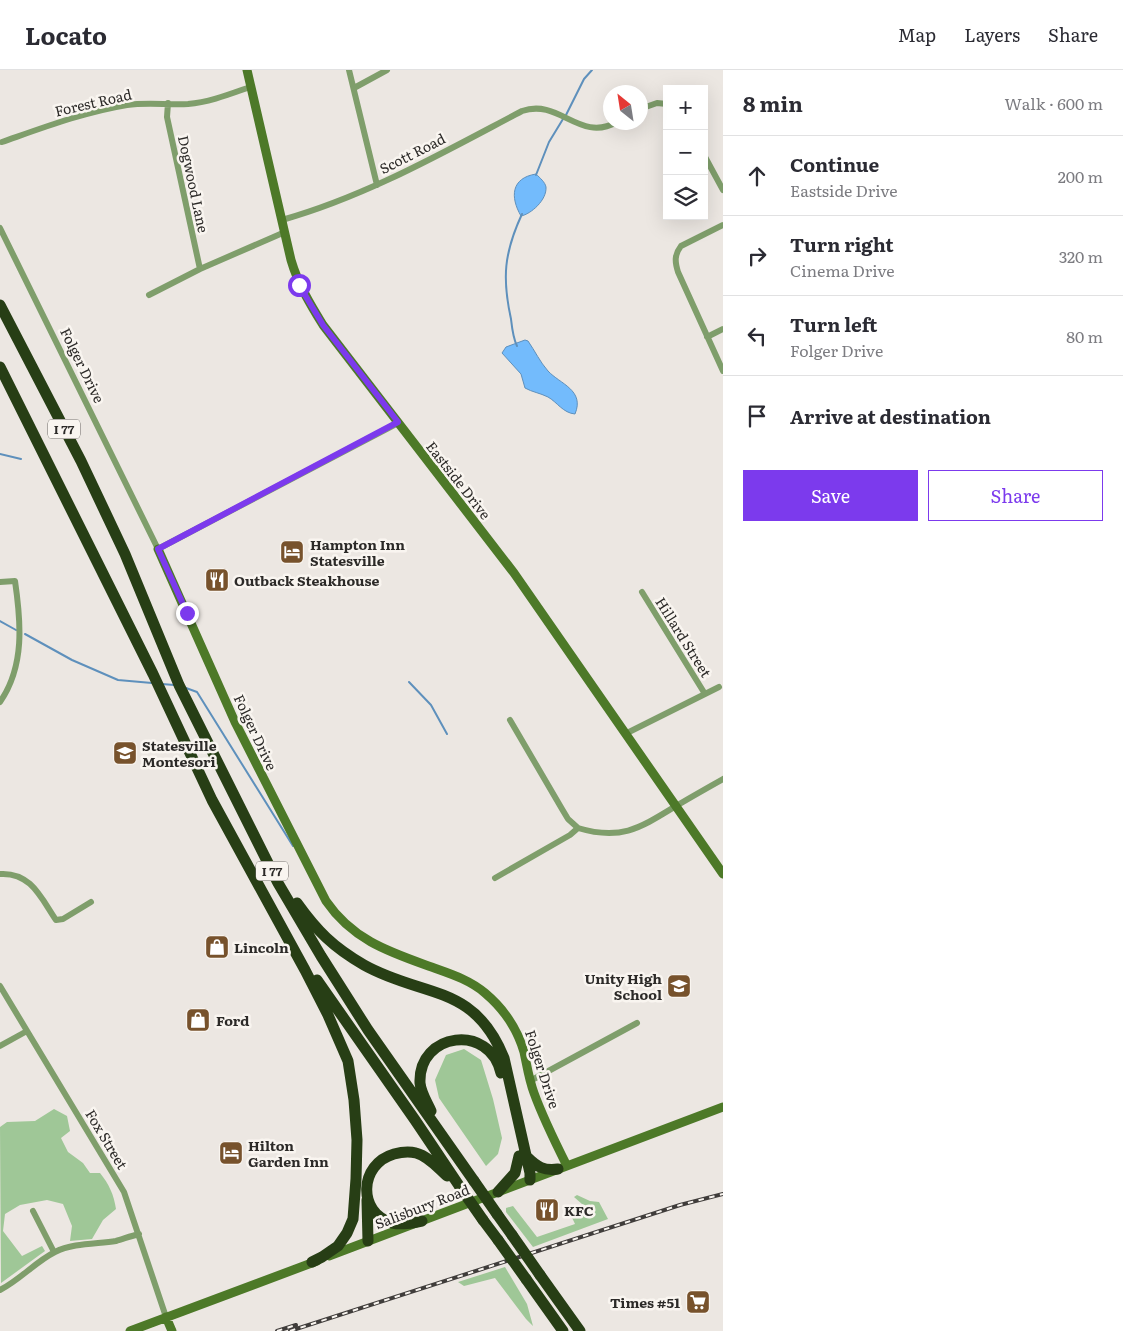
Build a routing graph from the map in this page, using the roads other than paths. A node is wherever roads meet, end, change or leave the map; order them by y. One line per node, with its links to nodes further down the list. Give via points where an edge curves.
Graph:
1 (246, 70): 4 (street, Eastside Drive)
2 (349, 70): 5 (street)
3 (387, 70): 5 (street)
4 (250, 87): 6 (street, Forest Road, via 201,102); 14 (street, Eastside Drive)
5 (354, 88): 12 (street)
6 (168, 103): 10 (street, Forest Road, via 125,106 47,126); 18 (street, Dogwood Lane, via 167,117)
7 (663, 104): 8 (street)
8 (648, 107)
9 (603, 129): 12 (street, Scott Road, via 594,129 541,108 531,108)
10 (2, 142)
11 (708, 162): 13 (street)
12 (377, 185): 14 (street, Scott Road, via 322,208)
13 (723, 190)
14 (282, 220): 17 (street, Eastside Drive)
15 (723, 226): 22 (street, via 682,246 675,256 678,272)
16 (0, 228): 26 (street, Folger Drive)
17 (285, 232): 18 (street); 25 (street, Eastside Drive, via 299,285 310,305)
18 (200, 269): 19 (street)
19 (149, 295)
20 (0, 305): 34 (highway, I 77, via 81,461 125,554 179,686)
21 (723, 330): 22 (street)
22 (707, 337): 24 (street)
23 (0, 367): 43 (highway, I 77, via 212,800)
24 (723, 371)
25 (398, 422): 26 (street); 33 (street, Eastside Drive, via 514,573)
26 (158, 549): 48 (street, Folger Drive, via 235,722 316,884 336,916 363,939 463,979 486,994 516,1030)
27 (0, 582): 31 (street, via 15,581 21,622 15,671)
28 (642, 592): 30 (street, Hillard Street)
29 (719, 687): 30 (street)
30 (705, 694): 33 (street)
31 (0, 702)
32 (510, 720): 37 (street, via 562,810)
33 (625, 734): 36 (street, Eastside Drive)
34 (218, 763): 50 (highway, via 292,895 316,928 339,949 365,965 460,1002 487,1026 504,1058); 51 (highway, I 77, via 278,883 321,956 368,1030)
35 (723, 779): 36 (street)
36 (676, 806): 37 (street, via 642,827 626,832 593,832); 38 (street, Eastside Drive)
37 (578, 828): 41 (street)
38 (720, 864): 40 (street, Eastside Drive)
39 (0, 874): 42 (street, via 14,874 26,879 56,920)
40 (723, 874)
41 (495, 878)
42 (91, 902)
43 (280, 925): 54 (highway, I 77); 57 (highway, via 348,1061 357,1140)
44 (0, 986): 46 (street, Fox Street)
45 (636, 1023): 48 (street)
46 (27, 1031): 47 (street); 60 (street, Fox Street, via 124,1192)
47 (0, 1046)
48 (530, 1081): 52 (street, Folger Drive)
49 (723, 1107): 52 (street, Salisbury Road)
50 (523, 1157): 51 (highway, via 498,1062 484,1046 460,1039 435,1048 426,1058 420,1083 432,1114); 52 (highway, via 548,1171); 53 (highway); 55 (highway, via 515,1174)
51 (462, 1164): 69 (highway, I 77, bridge)
52 (563, 1168): 53 (street, Salisbury Road)
53 (530, 1180): 55 (street, Salisbury Road)
54 (460, 1187): 56 (highway, via 429,1160 417,1153 403,1152 389,1156 370,1172); 68 (highway, I 77, bridge)
55 (498, 1192): 59 (street, Salisbury Road)
56 (366, 1194): 59 (highway, via 384,1220 408,1224); 61 (highway)
57 (354, 1202): 61 (highway); 63 (highway, via 347,1234 338,1246)
58 (33, 1211): 62 (street)
59 (422, 1221): 61 (street, Salisbury Road)
60 (138, 1234): 62 (street); 65 (street, Fox Street)
61 (368, 1241): 63 (street, Salisbury Road)
62 (54, 1252): 64 (street)
63 (312, 1262): 65 (street, Salisbury Road)
64 (0, 1290)
65 (166, 1317): 66 (street, Salisbury Road); 67 (street)
66 (130, 1331)
67 (172, 1331)
68 (563, 1331)
69 (580, 1331)

